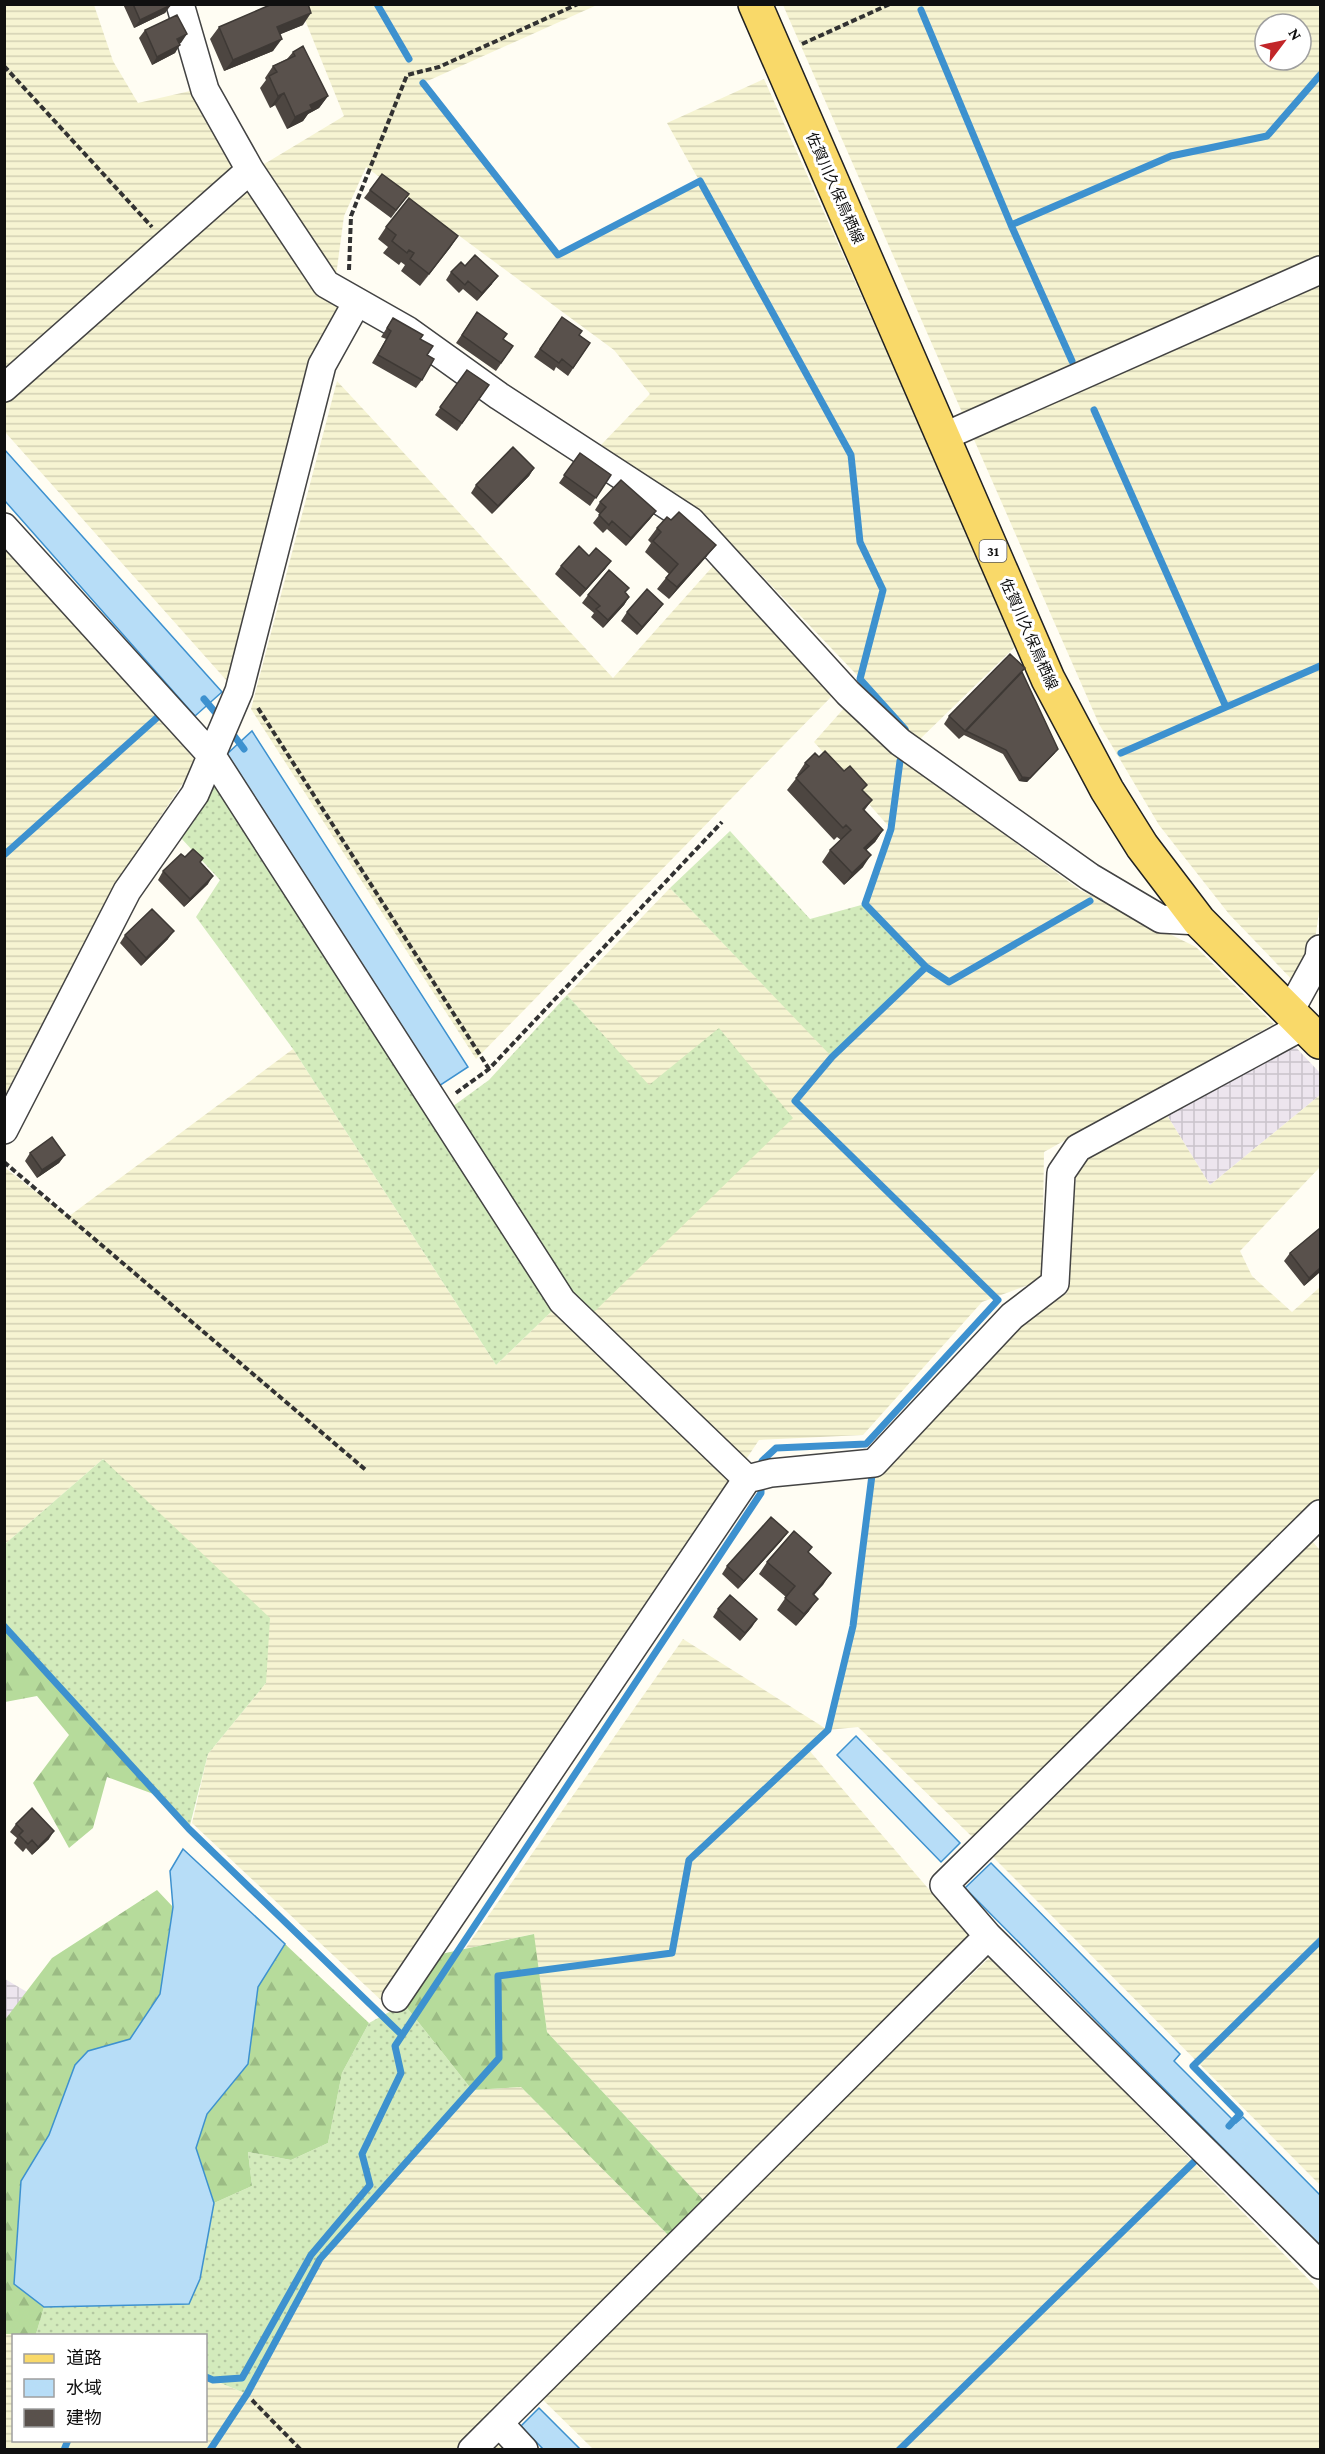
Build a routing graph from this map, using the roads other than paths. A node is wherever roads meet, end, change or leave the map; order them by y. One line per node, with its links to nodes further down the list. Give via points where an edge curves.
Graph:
1 (180, 4): 3 (street, via 205,90)
2 (755, 4): 7 (main road, 佐賀川久保鳥栖線 / 31)
3 (250, 170): 5 (street, via 326,284); 6 (street)
4 (1320, 270): 7 (street)
5 (357, 302): 9 (street, via 322,365); 10 (street, via 407,330 499,396 691,521 848,693 900,742 1090,878 1161,919)
6 (4, 388)
7 (943, 437): 10 (main road, 佐賀川久保鳥栖線 / 31, via 1054,690 1107,790 1142,846)
8 (4, 527): 9 (street)
9 (226, 723): 13 (street, via 195,794 127,891); 14 (street, via 437,1107 562,1301)
10 (1200, 921): 12 (main road, 佐賀川久保鳥栖線 / 31)
11 (1320, 949): 12 (street)
12 (1305, 1026): 14 (street, via 1078,1148 1061,1173 1055,1283 1012,1316 874,1462)
13 (4, 1130)
14 (759, 1476): 17 (street)
15 (1320, 1514): 16 (street, via 944,1885)
16 (988, 1936): 18 (street); 19 (street)
17 (396, 1998)
18 (1320, 2265)
19 (499, 2423): 20 (street); 21 (street)
20 (472, 2450)
21 (524, 2450)

